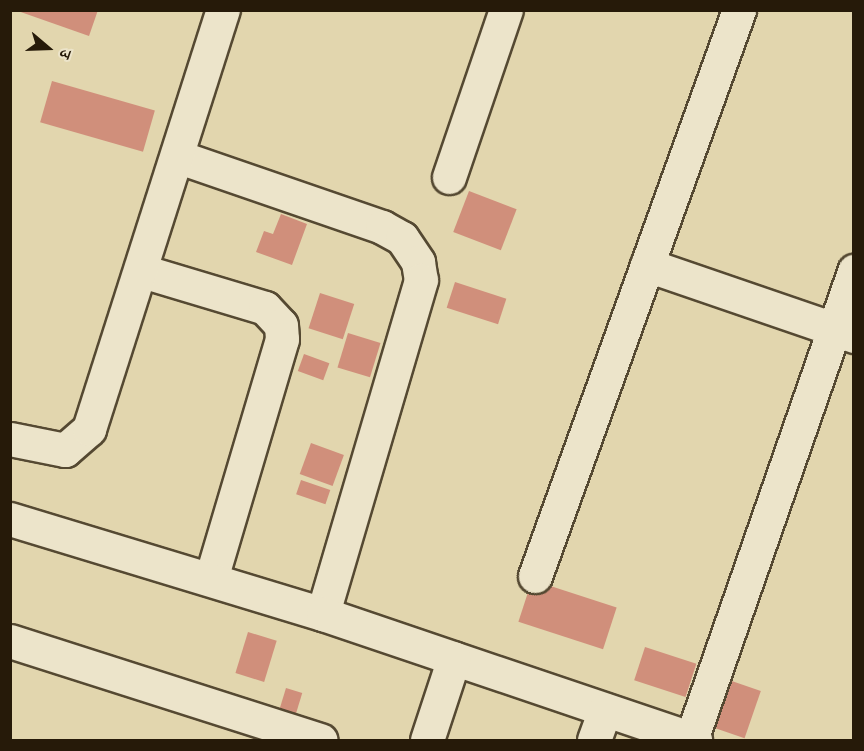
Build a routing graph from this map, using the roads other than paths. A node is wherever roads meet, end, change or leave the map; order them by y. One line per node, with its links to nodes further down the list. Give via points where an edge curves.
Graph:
1 (223, 10): 4 (street)
2 (506, 10): 5 (street)
3 (738, 10): 6 (street)
4 (178, 158): 7 (street); 14 (street, via 382,227 402,238 418,262 420,280)
5 (449, 177)
6 (647, 265): 9 (street); 12 (street)
7 (142, 271): 10 (street, via 89,429 65,450); 13 (street, via 265,308 281,325 282,339)
8 (854, 271): 9 (street)
9 (844, 332): 18 (street)
10 (11, 440)
11 (10, 519): 13 (street)
12 (535, 576)
13 (211, 578): 14 (street)
14 (323, 614): 16 (street)
15 (10, 641): 19 (street)
16 (454, 658): 17 (street); 20 (street)
17 (605, 710): 18 (street); 21 (street)
18 (693, 740)
19 (321, 741)
20 (427, 741)
21 (594, 741)

